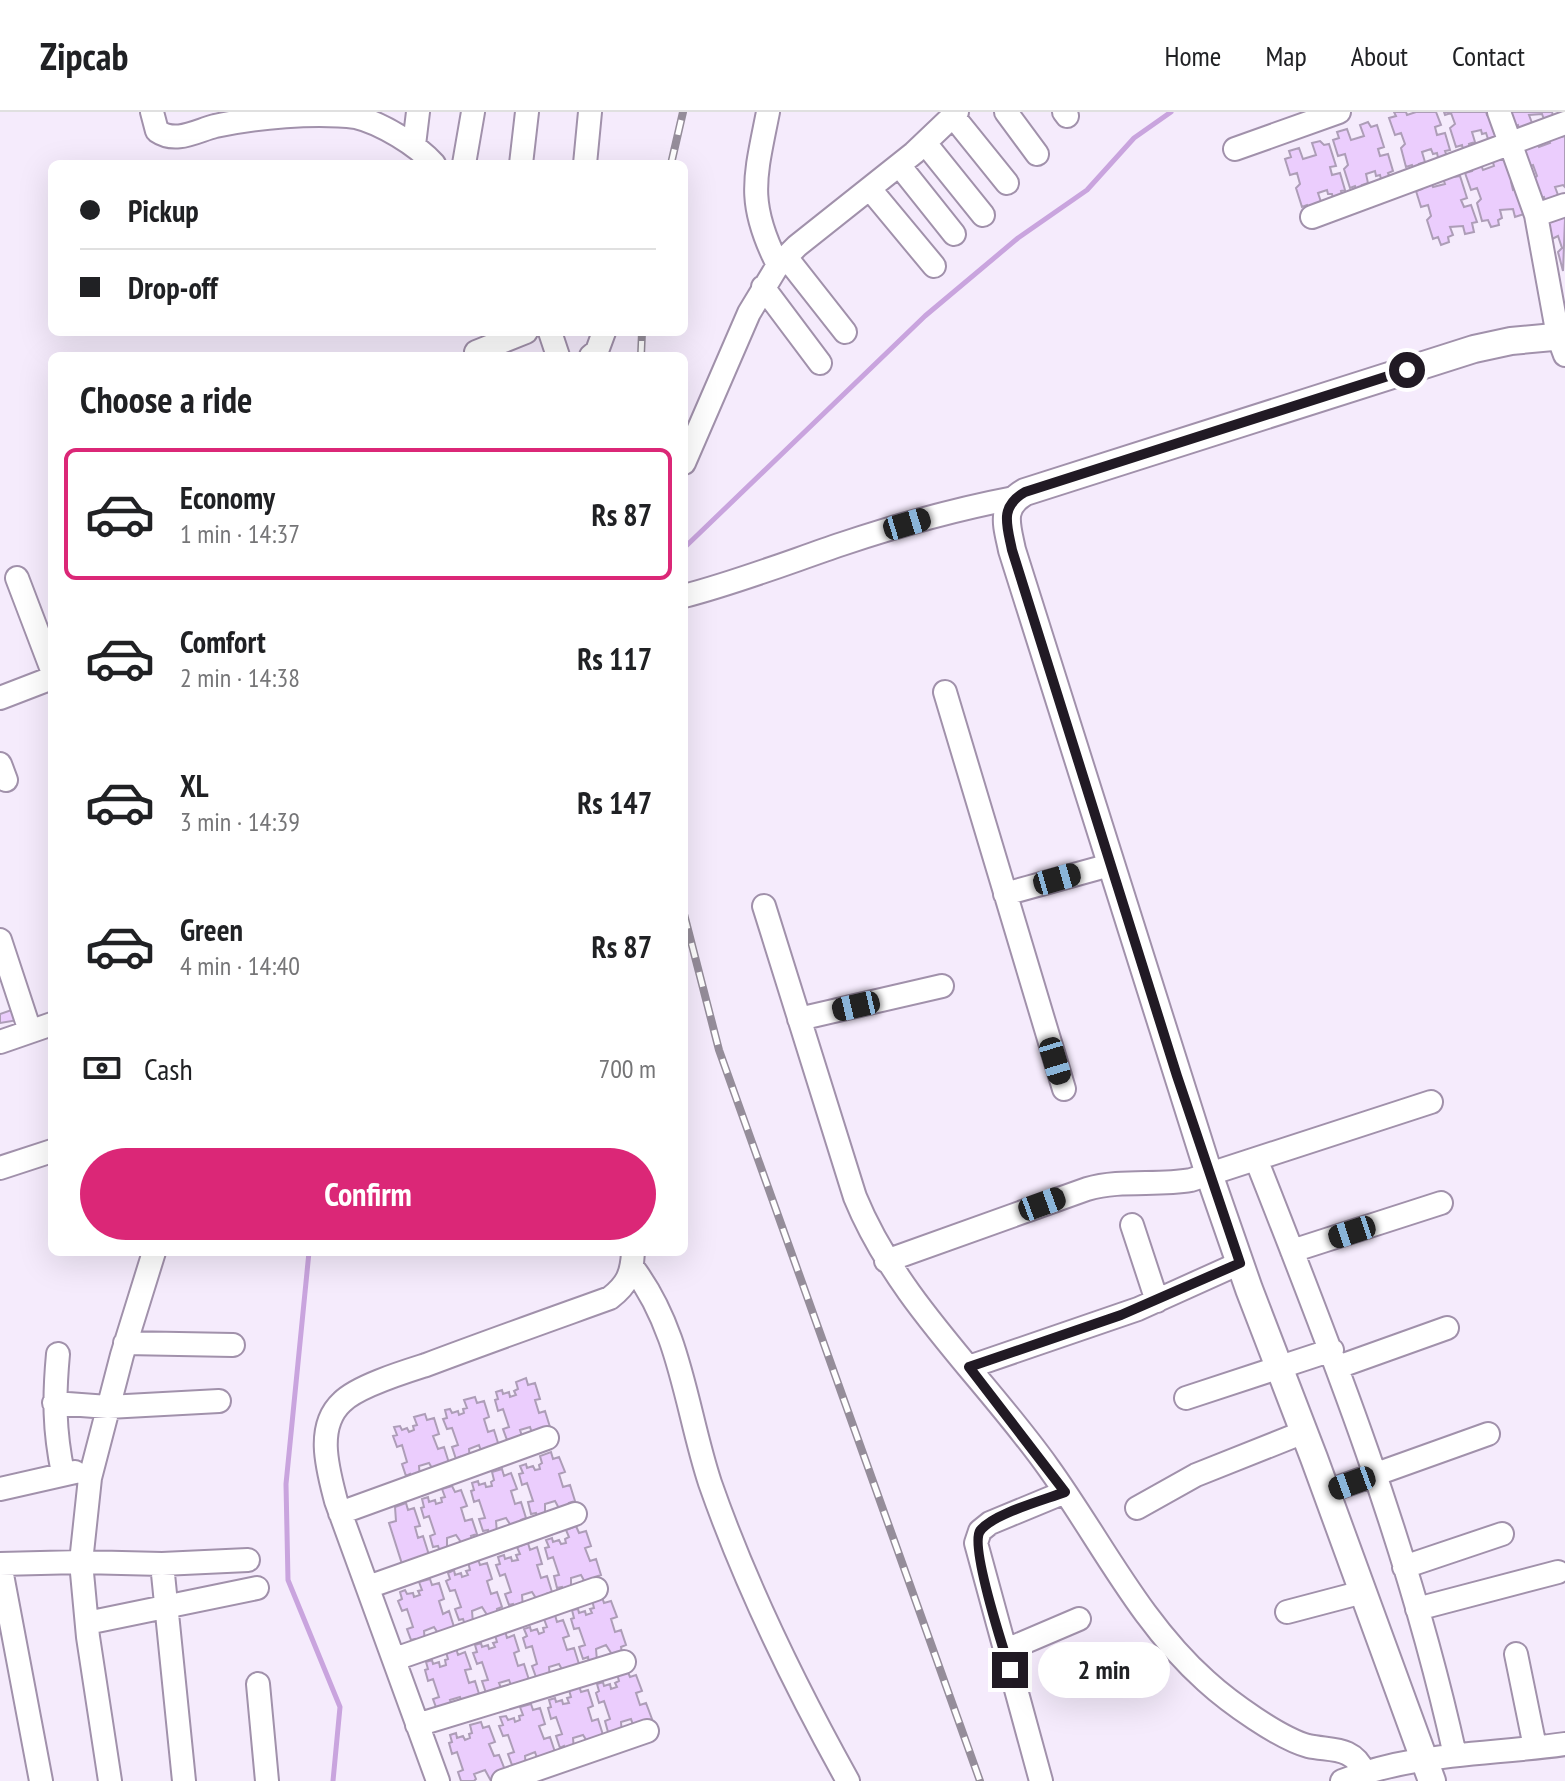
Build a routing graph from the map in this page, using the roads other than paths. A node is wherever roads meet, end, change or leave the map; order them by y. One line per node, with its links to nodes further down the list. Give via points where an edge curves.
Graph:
1 (152, 112): 13 (street, via 163,135 182,136)
2 (418, 112): 17 (street)
3 (473, 112): 21 (street)
4 (527, 112): 22 (street)
5 (590, 112): 23 (street)
6 (768, 112): 32 (street, via 756,208 763,236)
7 (1006, 112): 19 (street)
8 (1339, 112): 18 (street)
9 (1499, 112): 16 (street)
10 (265, 114): 11 (street); 13 (street)
11 (356, 114): 17 (street)
12 (955, 114): 15 (street); 25 (street)
13 (213, 120)
14 (1565, 123): 16 (street)
15 (925, 143): 24 (street); 28 (street)
16 (1511, 144): 29 (street); 30 (street)
17 (414, 145): 20 (street)
18 (1235, 149)
19 (1037, 154)
20 (430, 160)
21 (465, 160)
22 (521, 160)
23 (585, 160)
24 (899, 165): 26 (street); 31 (street)
25 (1007, 183)
26 (870, 189): 32 (street); 33 (street)
27 (1565, 205): 29 (street)
28 (983, 215)
29 (1536, 215): 37 (street)
30 (1312, 217)
31 (954, 234)
32 (782, 261): 34 (street); 35 (street)
33 (934, 266)
34 (763, 287): 39 (street); 40 (street)
35 (845, 332)
36 (516, 336): 38 (street)
37 (1563, 342): 41 (street, via 1511,341 1474,349)
38 (476, 352)
39 (820, 363)
40 (688, 454)
41 (1014, 498): 43 (street, via 924,518); 48 (street, via 1006,517 1012,550)
42 (17, 578): 44 (street)
43 (688, 595)
44 (48, 659)
45 (48, 680): 47 (street)
46 (945, 692): 49 (street)
47 (0, 698)
48 (1110, 865): 49 (street); 62 (street)
49 (1005, 894): 57 (street)
50 (764, 906): 53 (street)
51 (0, 940): 55 (street)
52 (942, 986): 53 (street)
53 (799, 1019): 68 (street, via 855,1197)
54 (48, 1025): 55 (street)
55 (30, 1031): 56 (street)
56 (0, 1042)
57 (1064, 1089)
58 (1431, 1102): 60 (street)
59 (48, 1152): 61 (street)
60 (1256, 1159): 62 (street); 65 (street)
61 (0, 1168)
62 (1209, 1174): 68 (street, via 1176,1183 1102,1185); 69 (street)
63 (1441, 1203): 65 (street)
64 (1132, 1225): 70 (street)
65 (1292, 1251): 75 (street)
66 (153, 1256): 72 (street)
67 (633, 1260): 92 (street, via 625,1286 610,1298 388,1378 341,1402 325,1440 325,1461); 128 (street, via 667,1325 711,1484 738,1552 795,1684)
68 (886, 1261): 76 (street)
69 (1240, 1263): 70 (street); 77 (street)
70 (1157, 1301): 76 (street)
71 (1447, 1328): 75 (street)
72 (125, 1343): 73 (street); 81 (street)
73 (233, 1345)
74 (58, 1354): 80 (street)
75 (1335, 1358): 77 (street); 87 (street)
76 (969, 1367): 89 (street)
77 (1280, 1368): 78 (street); 82 (street)
78 (1186, 1398)
79 (219, 1401): 81 (street)
80 (54, 1403): 81 (street); 86 (street)
81 (108, 1407): 85 (street)
82 (1304, 1432): 90 (street); 91 (street, via 1196,1475)
83 (1488, 1434): 87 (street)
84 (547, 1438): 92 (street)
85 (92, 1470): 86 (street); 96 (street)
86 (63, 1473): 88 (street)
87 (1377, 1474): 90 (street); 99 (street)
88 (0, 1489)
89 (1065, 1492): 110 (street, via 999,1518 977,1536); 121 (street, via 1144,1613 1208,1683 1294,1741 1351,1754)
90 (1326, 1492): 104 (street)
91 (1137, 1508)
92 (340, 1513): 101 (street)
93 (575, 1514): 101 (street)
94 (1502, 1534): 99 (street)
95 (248, 1560): 98 (street)
96 (81, 1562): 97 (street); 98 (street); 109 (street)
97 (0, 1564): 122 (street)
98 (162, 1564): 105 (street)
99 (1404, 1567): 106 (street)
100 (1558, 1572): 106 (street)
101 (368, 1587): 112 (street)
102 (257, 1588): 105 (street)
103 (596, 1589): 112 (street)
104 (1363, 1592): 107 (street); 120 (street)
105 (166, 1607): 109 (street); 124 (street)
106 (1417, 1609): 119 (street)
107 (1287, 1612)
108 (1079, 1619): 110 (street)
109 (87, 1623): 123 (street)
110 (1004, 1651): 129 (street)
111 (1516, 1654): 118 (street)
112 (395, 1659): 115 (street)
113 (624, 1662): 115 (street)
114 (258, 1684): 125 (street)
115 (417, 1725): 126 (street)
116 (647, 1731): 127 (street)
117 (1565, 1744): 118 (street)
118 (1535, 1747): 119 (street)
119 (1455, 1755): 120 (street)
120 (1427, 1769): 121 (street)
121 (1364, 1772): 130 (street)
122 (41, 1781)
123 (110, 1781)
124 (184, 1781)
125 (267, 1781)
126 (438, 1781)
127 (503, 1781)
128 (848, 1781)
129 (1041, 1781)
130 (1342, 1781)

